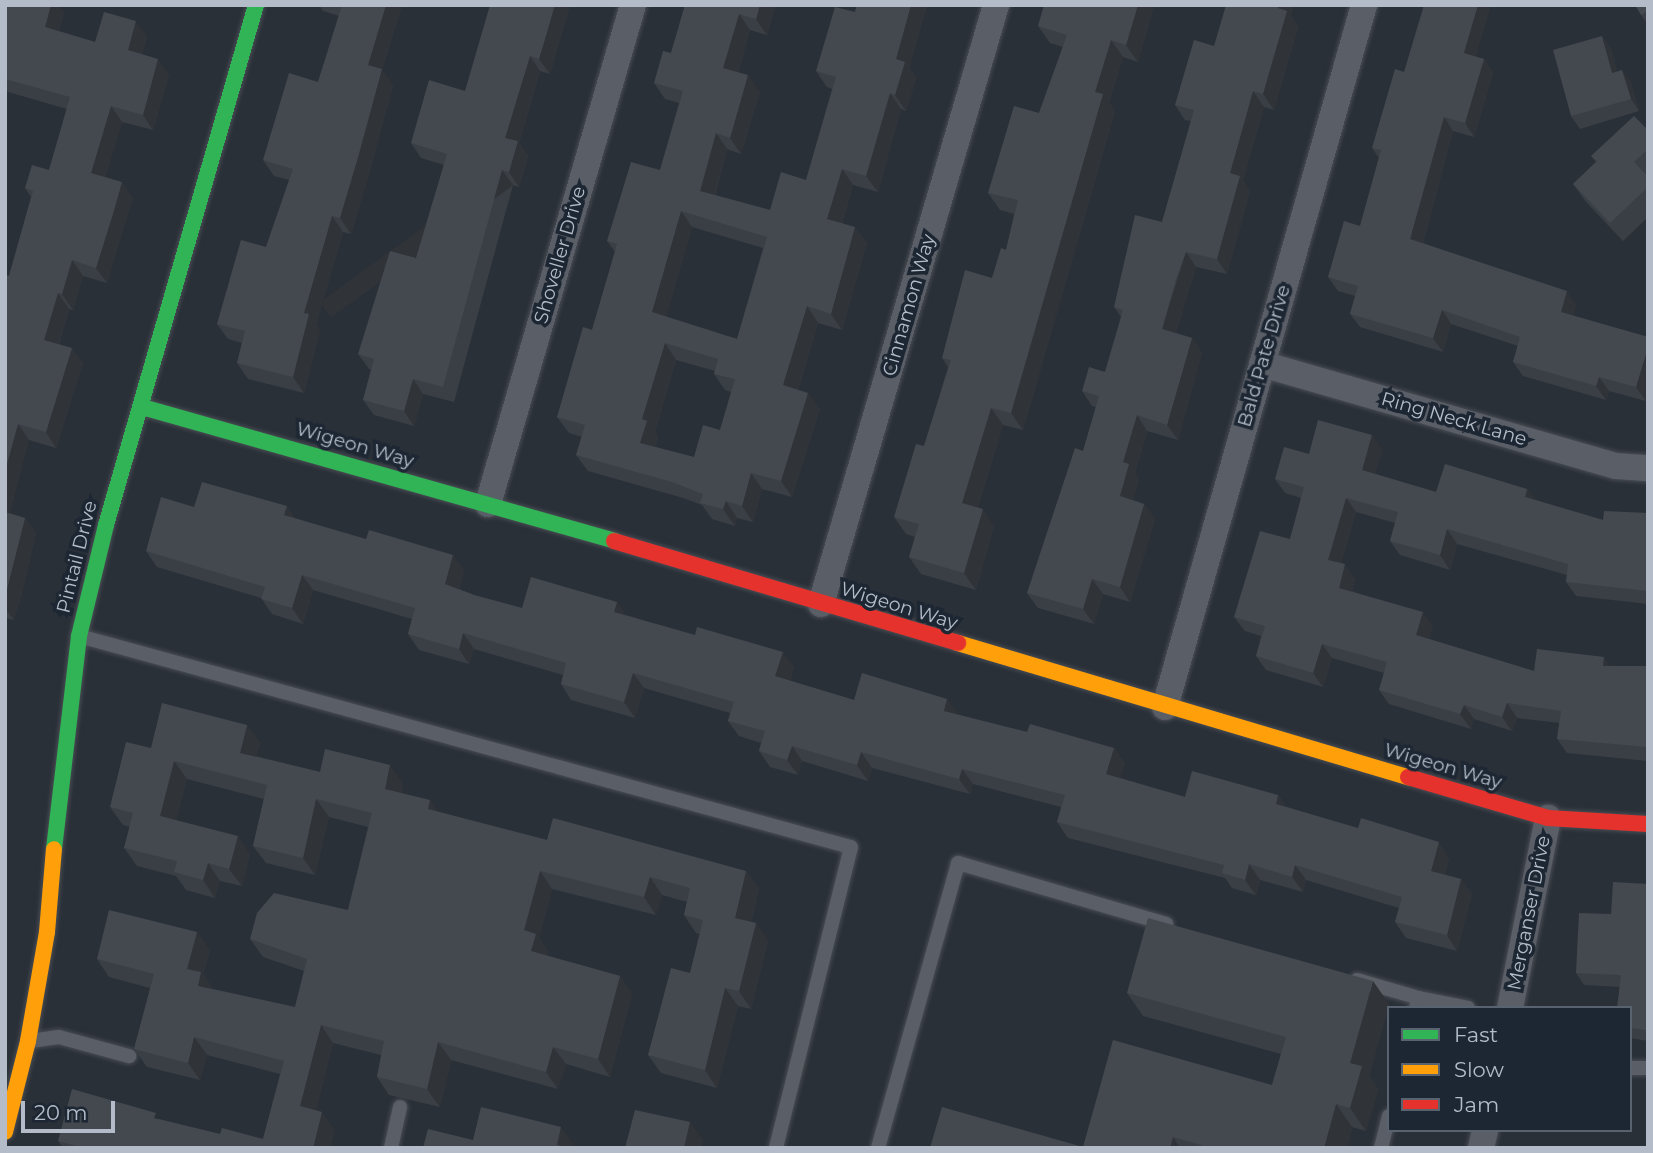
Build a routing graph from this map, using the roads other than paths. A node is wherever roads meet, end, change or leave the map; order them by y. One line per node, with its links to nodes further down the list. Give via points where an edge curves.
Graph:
1 (633, 5): 8 (street, Shoveller Drive)
2 (996, 5): 9 (street, Cinnamon Way)
3 (1364, 5): 5 (street, Bald Pate Drive)
4 (255, 6): 6 (street, Pintail Drive)
5 (1262, 364): 7 (street, Ring Neck Lane, via 1615,466); 11 (street, Bald Pate Drive)
6 (142, 407): 8 (street, Wigeon Way); 10 (street, Pintail Drive)
7 (1648, 468)
8 (488, 504): 9 (street, Wigeon Way)
9 (821, 604): 11 (street, Wigeon Way)
10 (79, 636): 19 (street, Pintail Drive, via 63,748 47,932); 25 (lane, via 851,847)
11 (1165, 707): 12 (street, Wigeon Way)
12 (1548, 818): 13 (street, Wigeon Way); 18 (street, Merganser Drive)
13 (1648, 824)
14 (1180, 928): 26 (lane, via 958,863)
15 (1339, 974): 16 (lane)
16 (1418, 1003): 17 (lane)
17 (1448, 1006)
18 (1510, 1006)
19 (17, 1038): 20 (lane, via 59,1037); 23 (street, Pintail Drive)
20 (129, 1056)
21 (400, 1107): 24 (lane)
22 (1387, 1124): 27 (lane)
23 (5, 1132)
24 (391, 1148)
25 (776, 1148)
26 (878, 1148)
27 (1381, 1148)

